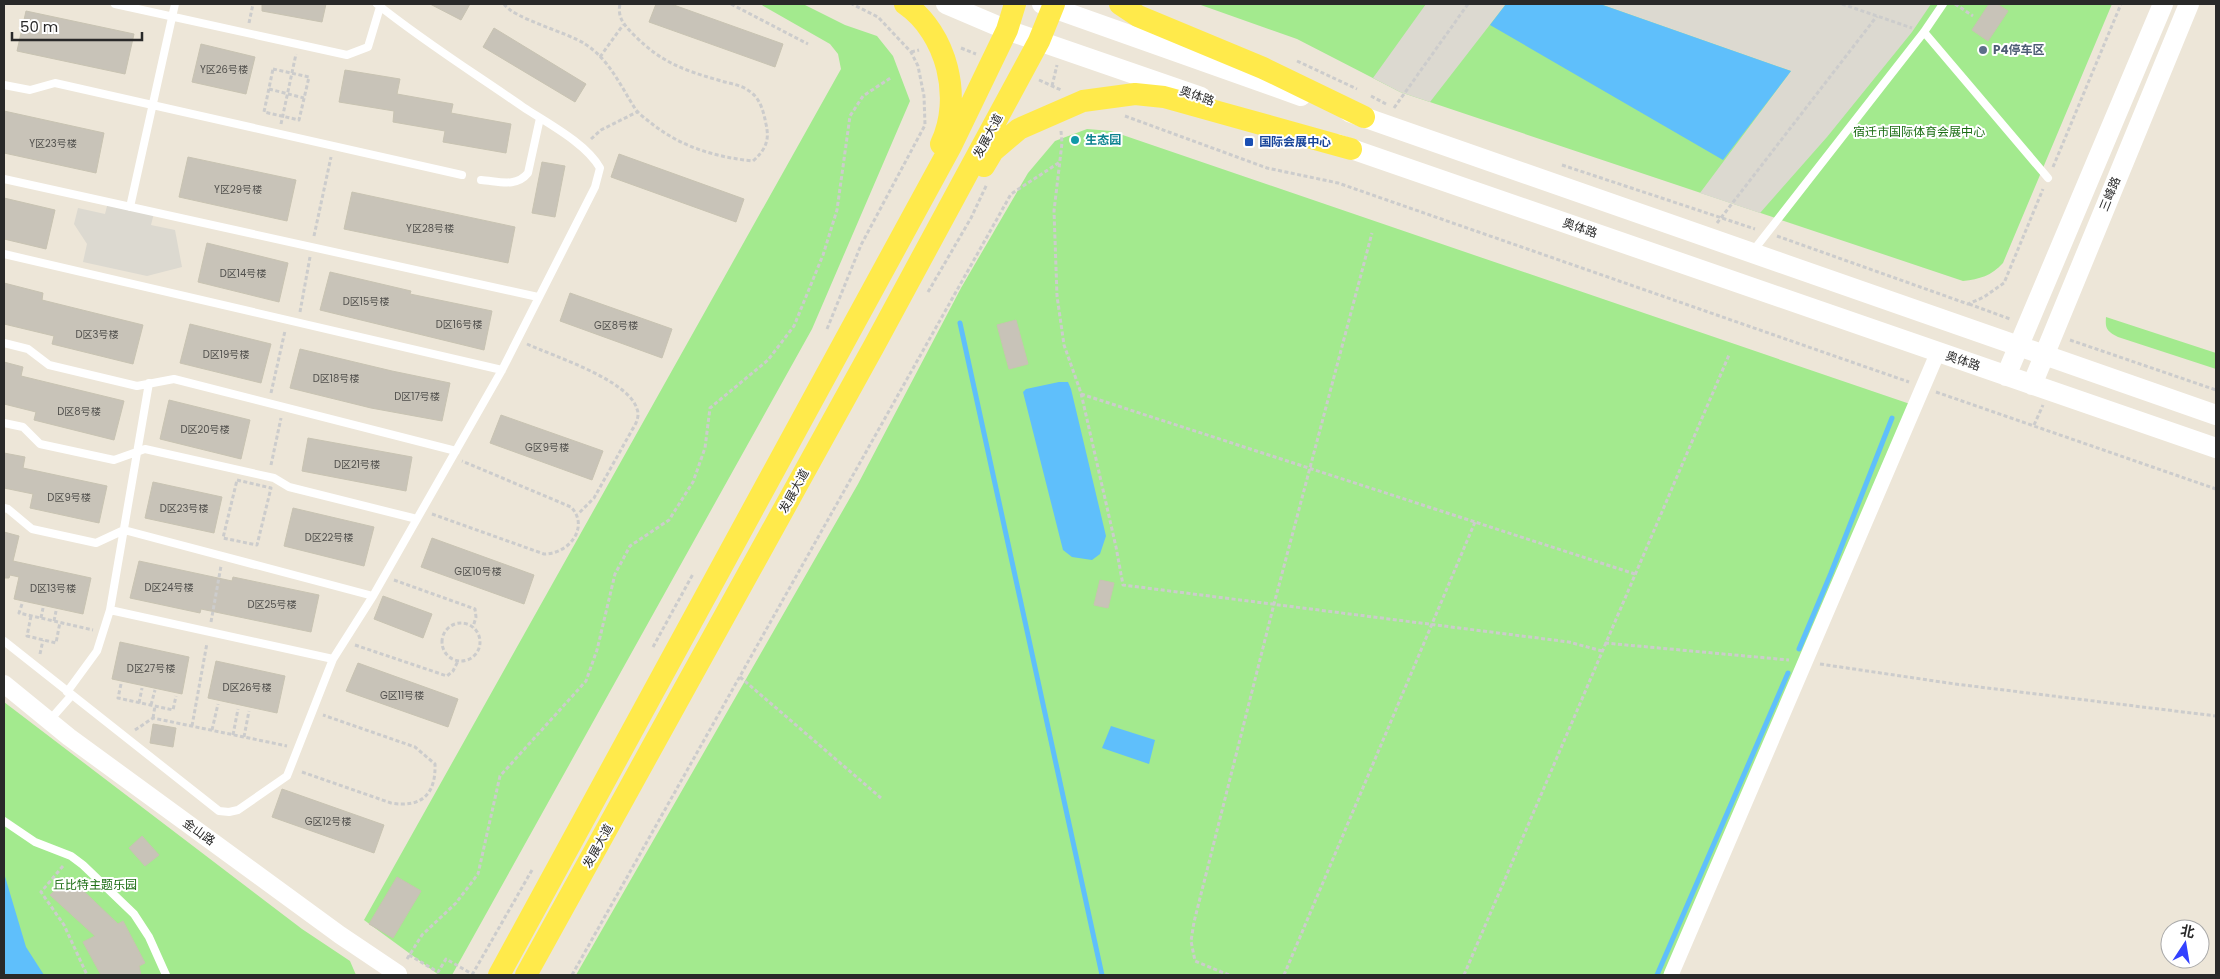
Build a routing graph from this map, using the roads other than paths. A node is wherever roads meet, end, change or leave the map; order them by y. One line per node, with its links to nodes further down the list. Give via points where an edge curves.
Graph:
1 (115, 4): 12 (lane)
2 (175, 4): 12 (lane)
3 (905, 4): 29 (main road, via 937,38 948,73 949,111 945,135)
4 (946, 4): 13 (main road, 奥体路)
5 (1015, 4): 13 (main road, 发展大道)
6 (1120, 4): 19 (main road, via 1138,16 1263,68)
7 (1943, 4): 14 (lane)
8 (2163, 4): 32 (main road, 三峰路)
9 (2189, 4): 34 (main road, 三峰路)
10 (378, 5): 12 (lane, via 368,47 347,54); 18 (lane)
11 (1050, 5): 15 (main road, 发展大道); 19 (main road)
12 (172, 16): 17 (lane)
13 (1007, 30): 15 (main road, 奥体路); 29 (main road, 发展大道, via 951,146)
14 (1924, 32): 22 (lane); 26 (lane)
15 (1039, 41): 20 (main road, 奥体路); 31 (main road, 发展大道)
16 (4, 85): 17 (lane, via 30,90 55,83)
17 (152, 106): 21 (lane); 25 (lane)
18 (540, 118): 24 (lane, via 528,173 522,180 514,183); 28 (lane, via 593,157 600,168 595,187)
19 (1364, 118): 26 (main road)
20 (1351, 149): 31 (main road, via 1164,97 1135,94 1083,101 1019,129 993,151); 33 (main road, 奥体路)
21 (462, 175)
22 (2048, 178)
23 (4, 179): 25 (lane)
24 (481, 180)
25 (130, 207): 28 (lane)
26 (1752, 252): 32 (main road)
27 (4, 254): 35 (lane)
28 (538, 297): 35 (lane)
29 (851, 331): 57 (main road, 发展大道)
30 (4, 343): 37 (lane, via 28,349 49,365 136,386)
31 (874, 346): 58 (main road, 发展大道)
32 (2019, 346): 34 (main road); 36 (main road, 三峰路)
33 (1938, 352): 36 (main road, 奥体路); 59 (street)
34 (2044, 355): 38 (main road, 三峰路); 39 (main road)
35 (502, 370): 43 (lane)
36 (2006, 376): 38 (main road, 奥体路)
37 (149, 384): 42 (lane); 43 (lane, via 174,379)
38 (2032, 385): 41 (main road, 奥体路)
39 (2216, 415)
40 (4, 424): 42 (lane, via 22,427 40,444 114,460)
41 (2216, 448)
42 (138, 451): 45 (lane, via 145,449 268,476 289,487); 46 (lane)
43 (454, 454): 45 (lane)
44 (4, 508): 46 (lane, via 32,529 96,543)
45 (417, 519): 47 (lane)
46 (124, 530): 47 (lane); 48 (lane)
47 (373, 596): 50 (lane)
48 (110, 610): 50 (lane); 52 (lane, via 97,651)
49 (4, 641): 52 (lane)
50 (333, 659): 52 (lane, via 287,776 238,810 229,812 219,811)
51 (4, 684): 53 (street, 金山路)
52 (69, 694): 53 (lane)
53 (49, 721): 55 (street, 金山路)
54 (4, 821): 56 (lane, via 35,842 72,856 134,914 149,937)
55 (391, 972)
56 (166, 975)
57 (499, 975)
58 (526, 975)
59 (1671, 975)

